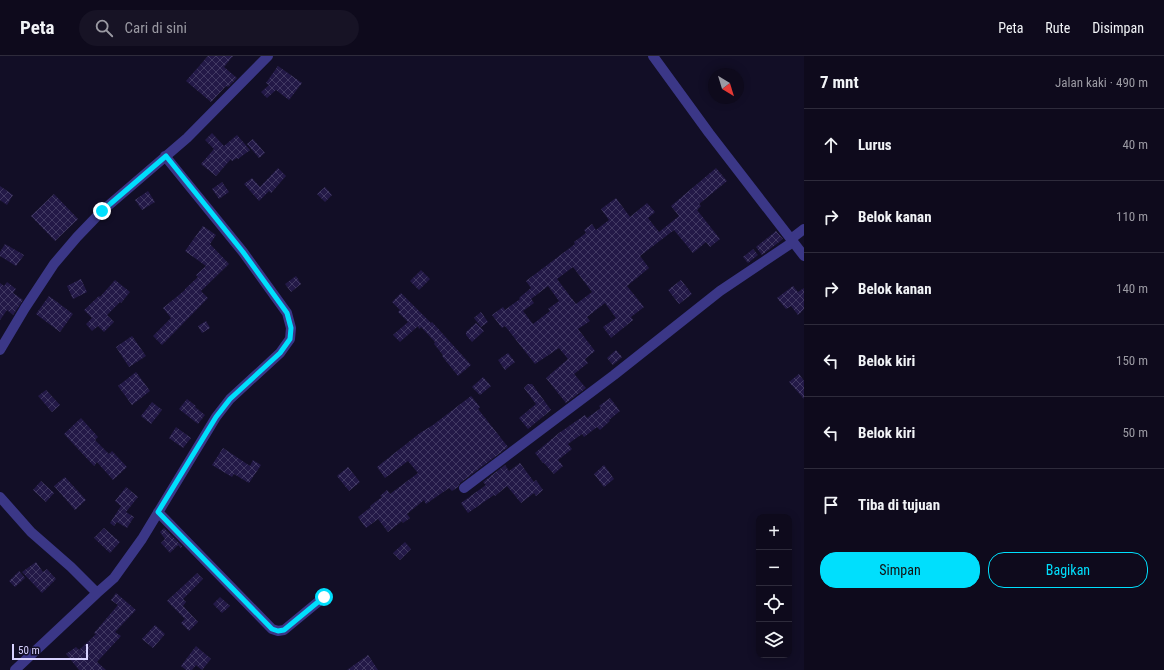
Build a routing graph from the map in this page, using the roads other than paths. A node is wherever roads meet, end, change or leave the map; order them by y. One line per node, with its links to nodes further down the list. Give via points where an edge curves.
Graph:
1 (268, 56): 3 (street, via 217,109)
2 (653, 56): 5 (street)
3 (166, 156): 7 (street, via 102,211 77,237 54,264); 10 (street, via 243,252 287,313 291,328 290,339 280,353 230,399 216,417)
4 (804, 229): 5 (street)
5 (792, 240): 6 (street); 8 (street, via 720,291 560,417)
6 (804, 256)
7 (0, 350)
8 (464, 488)
9 (0, 497): 11 (street, via 31,532)
10 (158, 512): 11 (street, via 114,578); 12 (street, via 272,629 284,630)
11 (97, 593): 13 (street)
12 (324, 597)
13 (15, 670)

